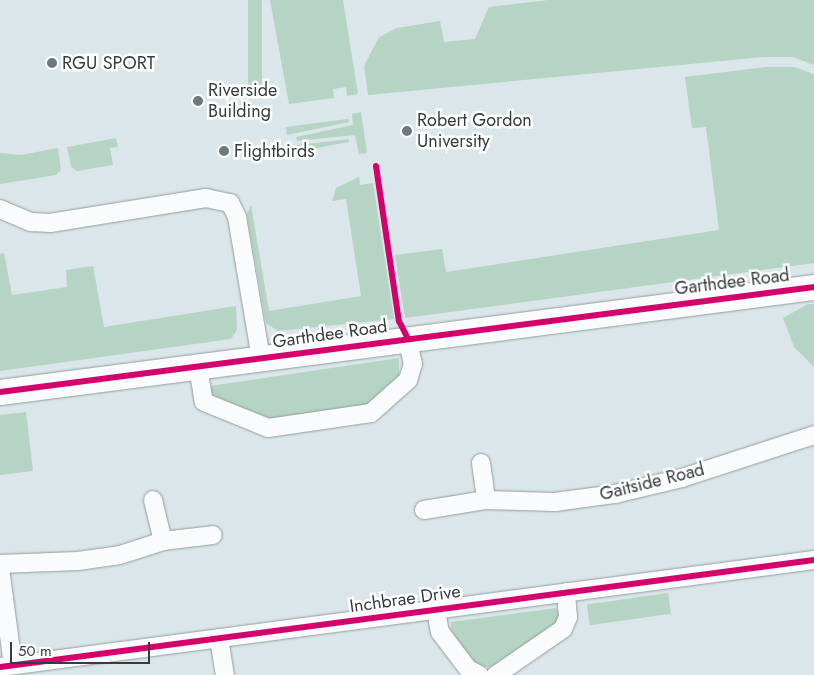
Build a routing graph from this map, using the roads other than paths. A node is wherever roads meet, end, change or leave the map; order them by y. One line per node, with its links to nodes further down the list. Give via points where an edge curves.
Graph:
1 (0, 209): 4 (street, via 31,222 50,223 206,198 230,203 237,217)
2 (814, 287): 3 (street, Garthdee Road)
3 (407, 338): 4 (street, Garthdee Road); 5 (street, Garthdee Road, via 413,364 408,380 371,413 268,428 204,402)
4 (261, 359): 5 (street, Garthdee Road)
5 (198, 366): 6 (street, Garthdee Road)
6 (0, 392)
7 (814, 436): 10 (street, Gaitside Road, via 615,494 555,502)
8 (481, 463): 10 (street)
9 (153, 500): 13 (street)
10 (486, 500): 11 (street, Gaitside Road)
11 (424, 510)
12 (213, 535): 13 (street)
13 (163, 541): 15 (street, via 120,555 78,561)
14 (814, 560): 17 (street, Inchbrae Drive)
15 (0, 564)
16 (0, 568): 20 (street)
17 (566, 592): 18 (street, Inchbrae Drive); 23 (street, via 568,617 563,629)
18 (436, 610): 19 (street, Inchbrae Drive); 22 (street, Inchbrae Drive, via 440,632 468,669)
19 (219, 638): 20 (street, Inchbrae Drive); 21 (street)
20 (7, 666)
21 (225, 675)
22 (480, 675)
23 (496, 675)

